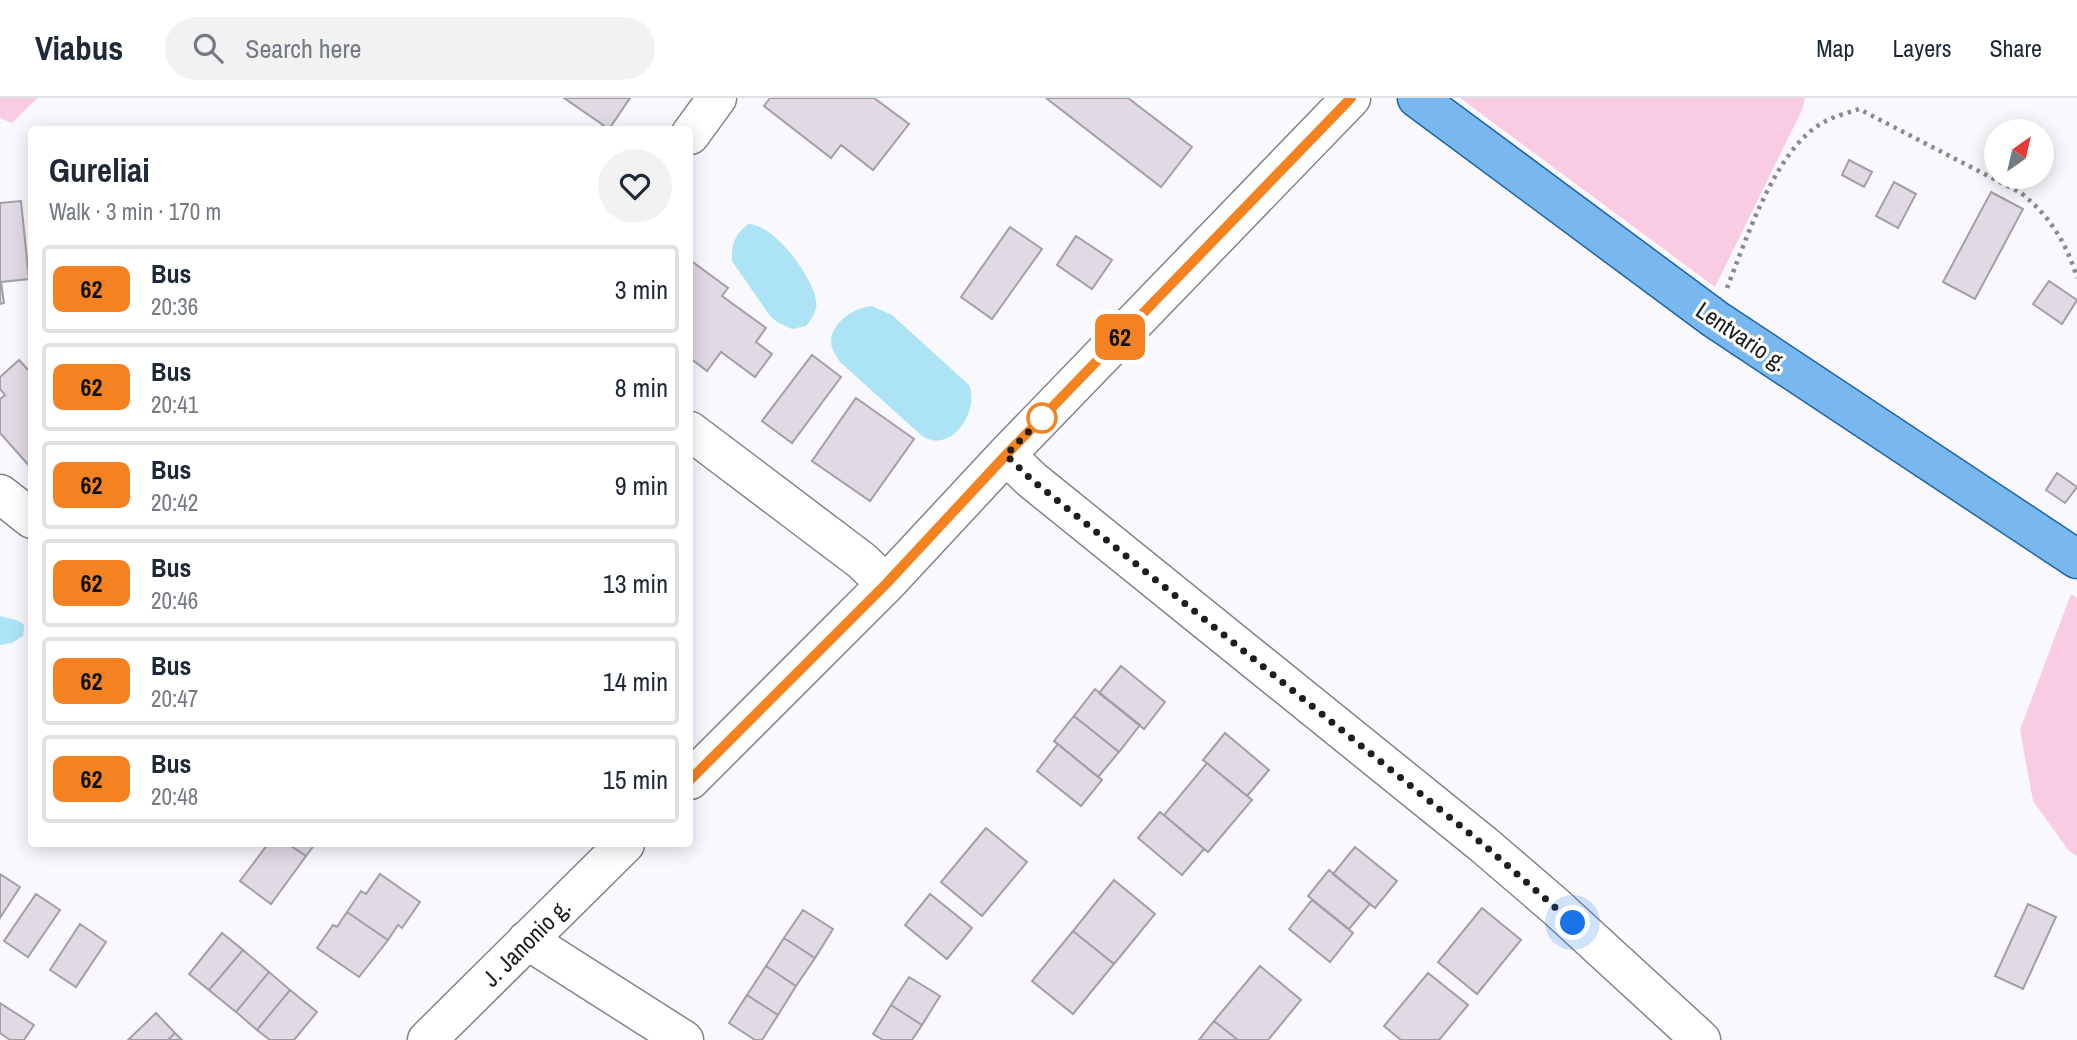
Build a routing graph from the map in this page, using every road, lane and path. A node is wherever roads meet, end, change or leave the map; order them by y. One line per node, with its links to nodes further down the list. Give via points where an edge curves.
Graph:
1 (717, 98): 4 (street)
2 (1351, 98): 8 (street)
3 (1417, 98): 6 (main road, Lentvario g.)
4 (693, 131)
5 (2077, 278): 6 (path, via 2056,229 2037,205 1859,109 1822,122 1791,149 1753,221)
6 (1716, 319): 11 (main road, Lentvario g.)
7 (693, 433): 12 (street)
8 (1006, 455): 12 (street); 18 (street, via 1484,845)
9 (0, 494): 10 (street)
10 (28, 516)
11 (2077, 559)
12 (886, 584): 13 (street)
13 (693, 777)
14 (622, 847): 15 (street, J. Janonio g.)
15 (527, 940): 16 (street, J. Janonio g.); 17 (street)
16 (427, 1040)
17 (684, 1040)
18 (1701, 1040)

